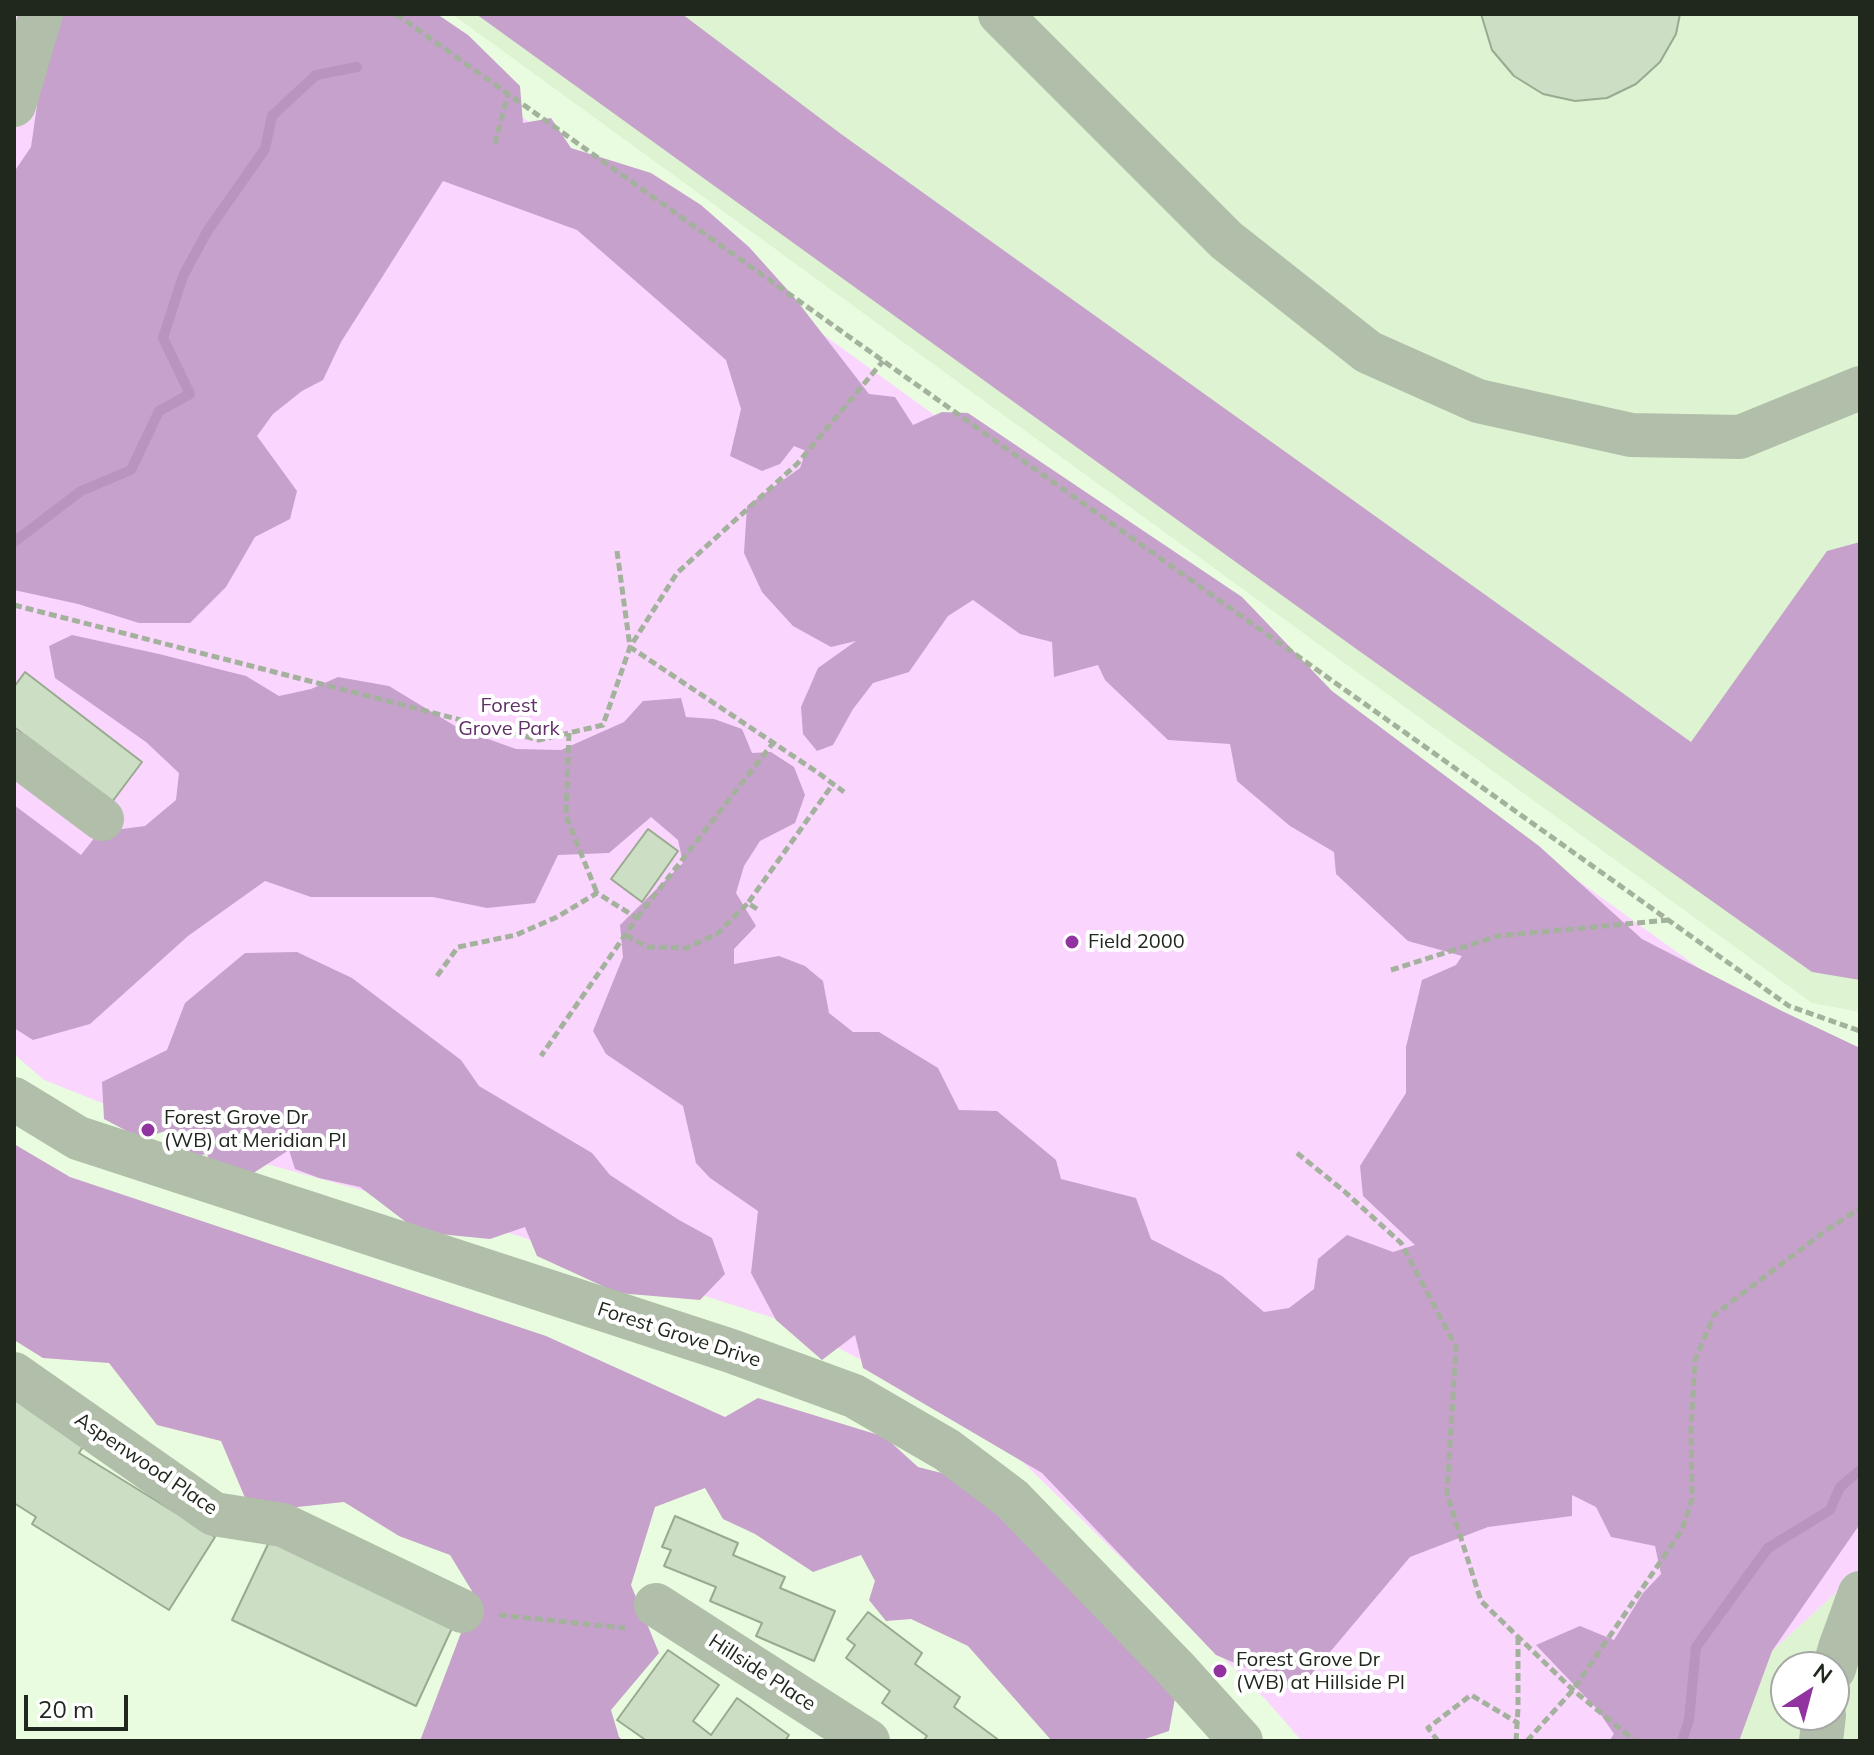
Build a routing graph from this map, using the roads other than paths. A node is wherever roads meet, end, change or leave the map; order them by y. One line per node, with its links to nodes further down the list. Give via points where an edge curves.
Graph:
1 (41, 14): 3 (street)
2 (1000, 14): 4 (street, via 1226,240 1368,352 1464,395 1631,435 1740,437)
3 (14, 105)
4 (1860, 388)
5 (14, 753): 6 (street)
6 (102, 819)
7 (14, 1099): 13 (street, Forest Grove Drive, via 78,1138 854,1396 947,1450 1012,1499 1177,1670)
8 (14, 1374): 11 (street, Aspenwood Place, via 214,1514 283,1525)
9 (1860, 1593): 12 (street)
10 (664, 1610): 14 (street, Hillside Place)
11 (462, 1611)
12 (1840, 1651)
13 (1233, 1738)
14 (868, 1741)

